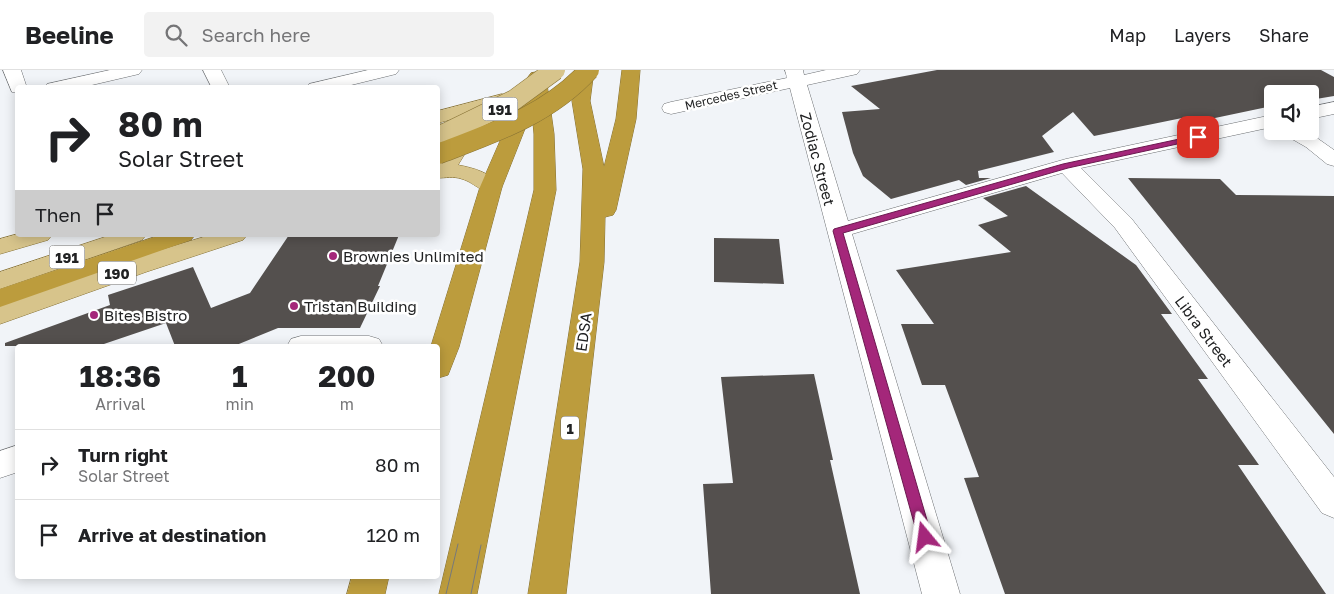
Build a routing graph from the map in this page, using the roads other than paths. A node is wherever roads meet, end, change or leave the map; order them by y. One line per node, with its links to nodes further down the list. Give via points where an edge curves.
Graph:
1 (12, 70): 11 (street)
2 (133, 70): 12 (street)
3 (212, 70): 13 (street)
4 (390, 70): 14 (street)
5 (585, 70): 43 (highway, EDSA / 1, via 581,101 594,169)
6 (589, 70): 28 (highway, bridge, via 571,90 547,107)
7 (630, 70): 43 (highway, 1, via 626,119)
8 (851, 70): 10 (street, Mercedes Street)
9 (540, 72): 17 (main road); 21 (main road, 191); 26 (main road, 191, bridge, via 535,87 505,106); 33 (highway); 53 (highway, via 546,190)
10 (795, 75): 18 (street, Mercedes Street); 34 (street, Zodiac Street)
11 (17, 85)
12 (66, 85)
13 (219, 85)
14 (328, 85)
15 (15, 97): 16 (street)
16 (0, 100)
17 (502, 100): 22 (main road); 24 (main road)
18 (671, 108)
19 (1334, 108): 20 (street)
20 (1319, 111)
21 (440, 118)
22 (440, 118)
23 (1264, 123): 30 (street)
24 (440, 128)
25 (440, 130): 31 (main road, via 451,136 456,146 453,158)
26 (440, 136)
27 (1307, 140): 29 (street)
28 (440, 153)
29 (1334, 160)
30 (1066, 165): 34 (street); 50 (street, Libra Street, via 1123,223)
31 (440, 170)
32 (440, 172): 33 (main road, via 461,171 475,175)
33 (491, 187): 47 (highway)
34 (838, 231): 55 (street, Zodiac Street)
35 (33, 237): 41 (main road)
36 (70, 237): 42 (main road, 191)
37 (84, 237): 42 (main road)
38 (128, 237): 44 (main road, 191)
39 (177, 237): 45 (highway)
40 (229, 237): 46 (main road, 190)
41 (0, 247)
42 (0, 262)
43 (592, 262): 54 (highway, EDSA / 1)
44 (0, 281)
45 (0, 298)
46 (0, 315)
47 (440, 354)
48 (15, 459): 49 (street)
49 (0, 465)
50 (1334, 503)
51 (371, 579): 52 (highway)
52 (366, 594)
53 (458, 594)
54 (547, 594)
55 (941, 594)

